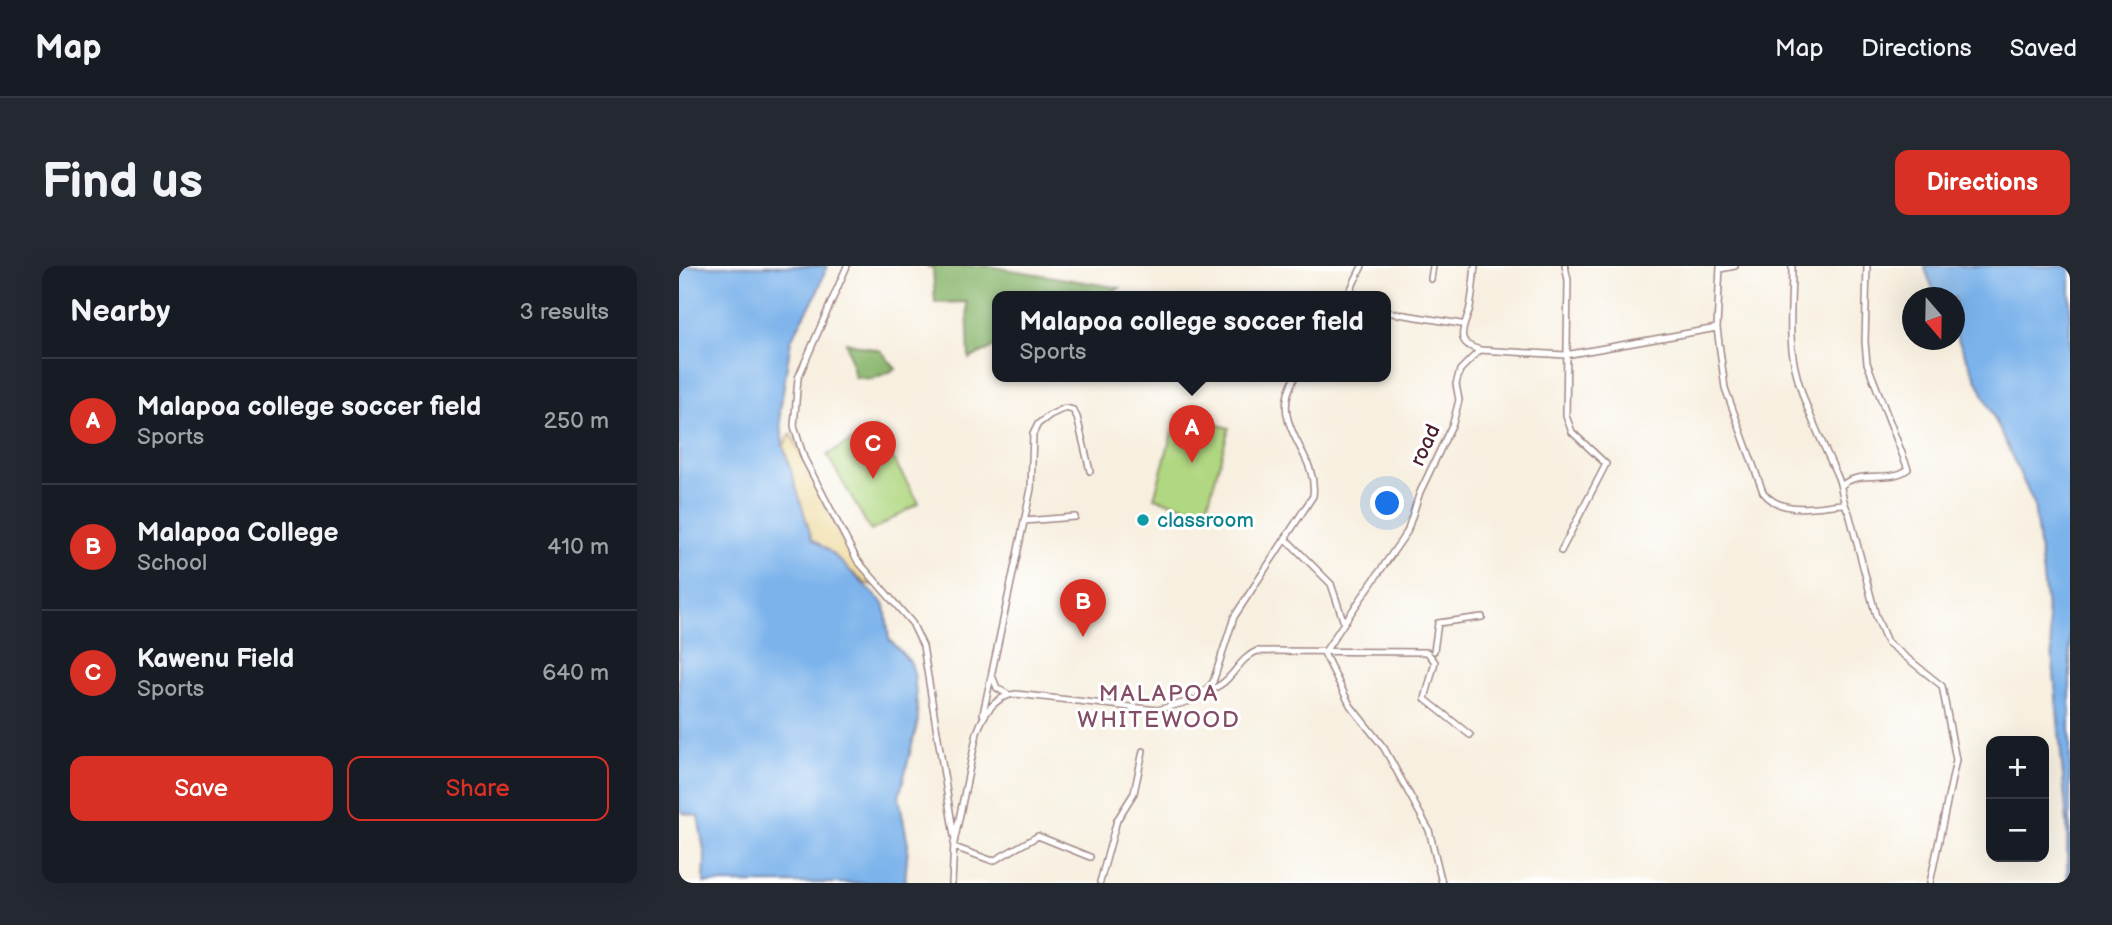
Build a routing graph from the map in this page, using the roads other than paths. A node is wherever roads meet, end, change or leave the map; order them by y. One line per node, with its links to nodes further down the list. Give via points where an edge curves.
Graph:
1 (847, 266): 35 (street, via 798,378 794,426 804,458 857,560 912,623 923,646)
2 (1362, 266): 11 (street)
3 (1433, 266): 10 (street)
4 (1475, 266): 13 (street, via 1469,311)
5 (1565, 266): 16 (street)
6 (1735, 266): 9 (street)
7 (1792, 266): 19 (street, via 1794,366)
8 (1867, 266): 19 (street, via 1867,363 1909,469 1902,475 1851,477)
9 (1720, 267): 14 (street)
10 (1431, 279)
11 (1350, 291)
12 (1391, 313): 13 (street)
13 (1461, 324): 15 (street, via 1464,340)
14 (1717, 328): 16 (street); 20 (street, via 1725,388 1771,504 1786,508)
15 (1480, 351): 16 (street); 26 (street, road, via 1460,370 1453,423 1420,492 1407,533)
16 (1565, 355): 24 (street, via 1568,423 1606,464)
17 (1293, 382): 23 (street, via 1285,413 1314,491)
18 (1090, 471): 22 (street, via 1076,413 1065,408 1040,418 1032,440 1031,489)
19 (1842, 485): 20 (street)
20 (1843, 504): 40 (street, via 1887,642 1943,686 1956,760)
21 (1075, 517): 22 (street)
22 (1024, 521): 29 (street)
23 (1286, 539): 26 (street, via 1331,584); 30 (street, via 1234,617)
24 (1561, 551)
25 (1482, 617): 27 (street, via 1438,623)
26 (1344, 623): 28 (street, road)
27 (1434, 651)
28 (1324, 653): 30 (street, via 1257,651 1243,660 1226,682); 33 (street, via 1427,652 1435,662 1425,699); 39 (street, via 1339,686 1396,768 1429,830)
29 (992, 675): 31 (street, via 997,688); 32 (street)
30 (1208, 690): 31 (street, via 1193,701 1157,710)
31 (1009, 695): 32 (street)
32 (983, 717): 35 (street)
33 (1470, 735)
34 (1143, 751): 37 (street, via 1134,793 1115,827)
35 (954, 845): 36 (street, via 993,861 1038,836); 38 (street)
36 (1090, 857)
37 (1100, 882)
38 (952, 883)
39 (1442, 883)
40 (1930, 883)

